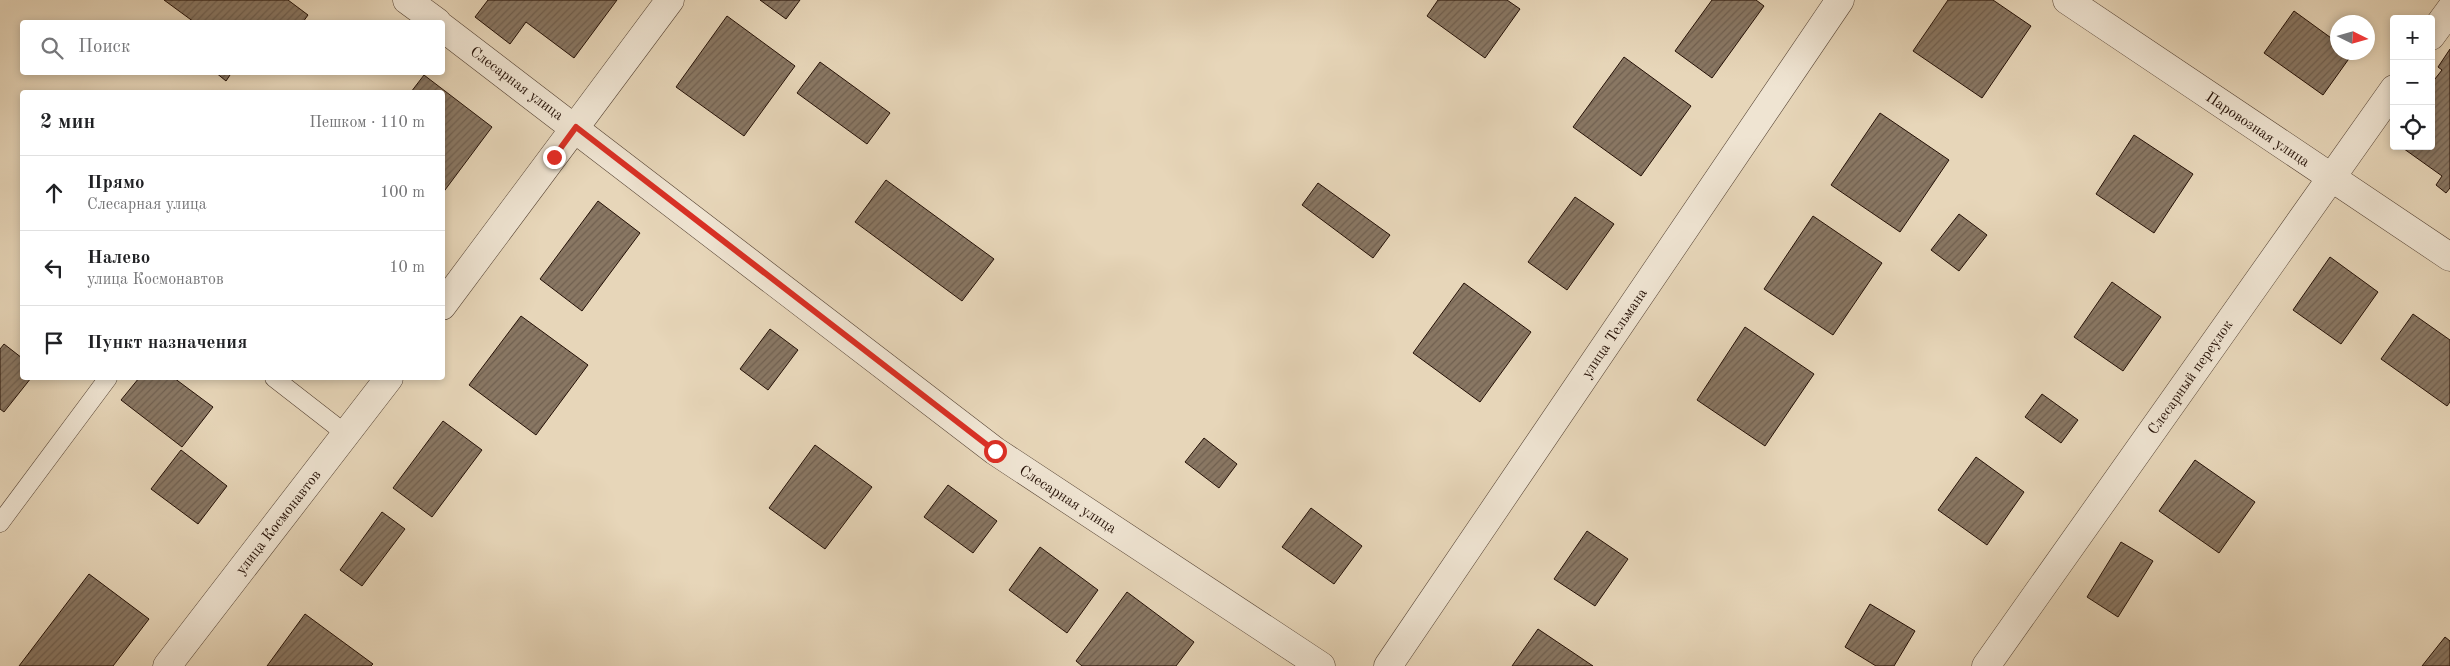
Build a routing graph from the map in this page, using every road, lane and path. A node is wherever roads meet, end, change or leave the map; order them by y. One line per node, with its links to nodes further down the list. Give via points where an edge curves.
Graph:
1 (407, 0): 6 (street)
2 (670, 0): 10 (street)
3 (1840, 0): 21 (street, улица Тельмана)
4 (2067, 0): 11 (street, Паровозная улица)
5 (2450, 10): 8 (street)
6 (434, 20)
7 (445, 29): 10 (street, Слесарная улица)
8 (2435, 31)
9 (2390, 94): 11 (street, Слесарный переулок)
10 (576, 127): 13 (street); 20 (street, Слесарная улица, via 995,451)
11 (2330, 177): 12 (street, Паровозная улица); 22 (street, Слесарный переулок)
12 (2450, 257)
13 (445, 302)
14 (107, 380): 18 (lane)
15 (277, 380): 17 (lane)
16 (386, 380): 17 (street, улица Космонавтов)
17 (346, 434): 19 (street, улица Космонавтов)
18 (0, 523)
19 (166, 666)
20 (1321, 666)
21 (1388, 666)
22 (1986, 666)

